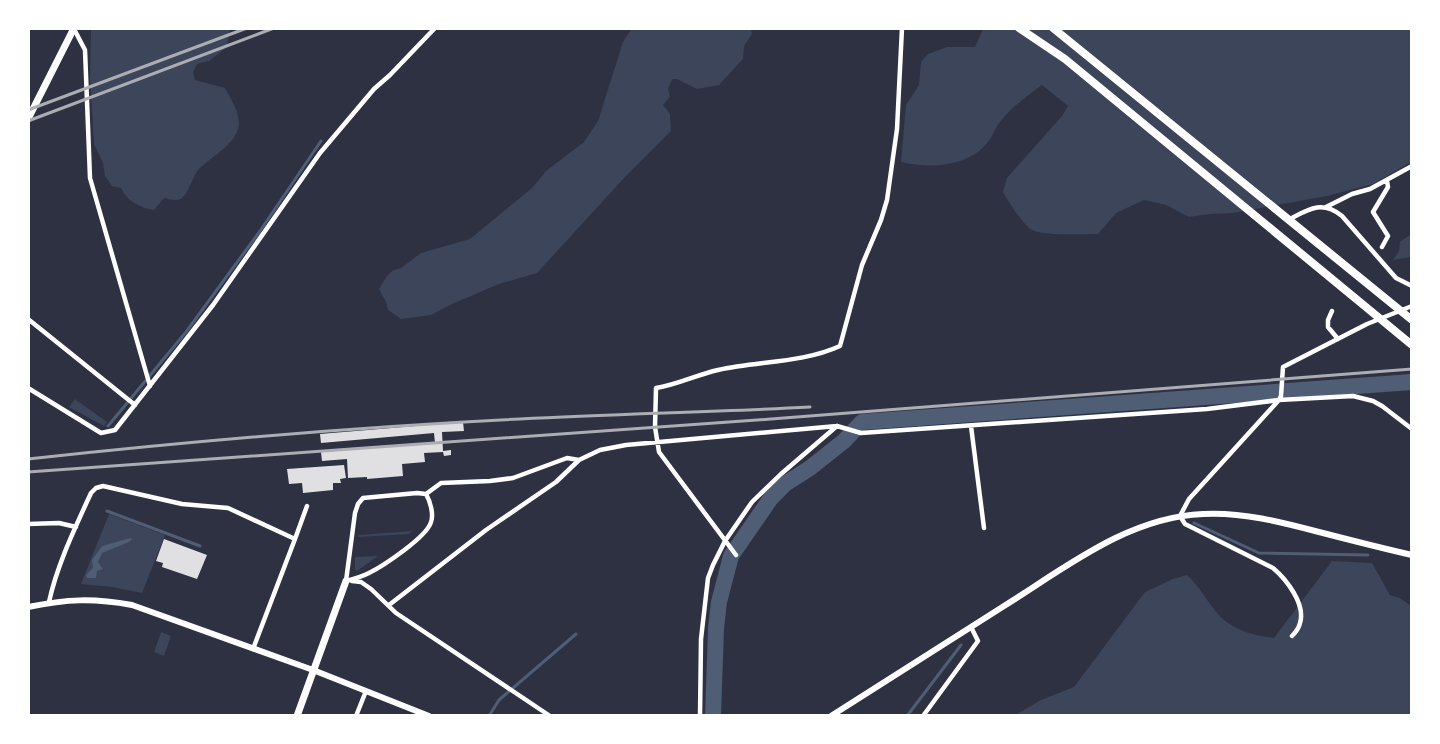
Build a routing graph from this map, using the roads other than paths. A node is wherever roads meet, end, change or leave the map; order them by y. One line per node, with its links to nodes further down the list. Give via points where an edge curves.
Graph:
1 (435, 28): 19 (street, via 374,89 320,153 213,305)
2 (902, 28): 26 (street, via 897,129 887,200 862,265 840,346 824,354 718,370 656,388)
3 (1019, 28): 18 (highway, via 1065,59)
4 (1053, 28): 10 (highway)
5 (74, 29): 6 (main road); 19 (street, via 85,50 90,178)
6 (28, 119)
7 (1412, 166): 8 (street)
8 (1387, 181): 9 (street); 11 (street, via 1388,187 1373,212 1388,236)
9 (1326, 207): 10 (street, via 1311,208); 12 (street, via 1342,216 1396,278)
10 (1288, 220): 16 (highway)
11 (1382, 247)
12 (1412, 286)
13 (1412, 306): 17 (street)
14 (1332, 311): 17 (street, via 1328,327)
15 (28, 320): 22 (street)
16 (1412, 320)
17 (1338, 339): 21 (street, via 1283,367)
18 (1412, 345)
19 (150, 386): 22 (street)
20 (28, 388): 22 (street, via 101,433 115,430)
21 (1280, 398): 23 (street, via 1207,409); 25 (street, via 1363,398 1382,406); 30 (street, via 1189,499)
22 (135, 405)
23 (971, 426): 24 (street, via 861,433); 33 (street)
24 (840, 427): 26 (street); 35 (street, via 752,502)
25 (1412, 429)
26 (658, 443): 27 (street, via 600,450); 35 (street, via 660,452)
27 (579, 460): 28 (street, via 567,459 490,482 441,483); 40 (street, via 556,482)
28 (426, 494): 38 (street, via 432,520 424,533 372,572); 38 (street, via 363,498 358,504)
29 (307, 506): 34 (street)
30 (1180, 516): 37 (street, via 1235,514); 42 (street, via 1139,527 1111,540); 43 (street, via 1189,527 1284,577 1299,606 1301,622)
31 (28, 524): 32 (street)
32 (76, 527): 34 (street, via 91,493 103,486 182,504 234,509); 39 (street)
33 (984, 528)
34 (295, 539): 44 (street)
35 (725, 541): 36 (street); 51 (street, via 708,578 700,639)
36 (736, 555)
37 (1412, 555)
38 (346, 580): 40 (street, via 361,582); 45 (main road)
39 (49, 602): 41 (street); 44 (street, via 108,600 132,605)
40 (389, 605): 50 (street)
41 (28, 607)
42 (971, 627): 52 (street); 53 (street, via 978,641)
43 (1293, 636)
44 (253, 649): 45 (street)
45 (313, 670): 46 (street); 48 (main road)
46 (366, 691): 47 (street); 49 (street)
47 (425, 715)
48 (297, 716)
49 (356, 716)
50 (550, 716)
51 (700, 716)
52 (831, 716)
53 (923, 716)

